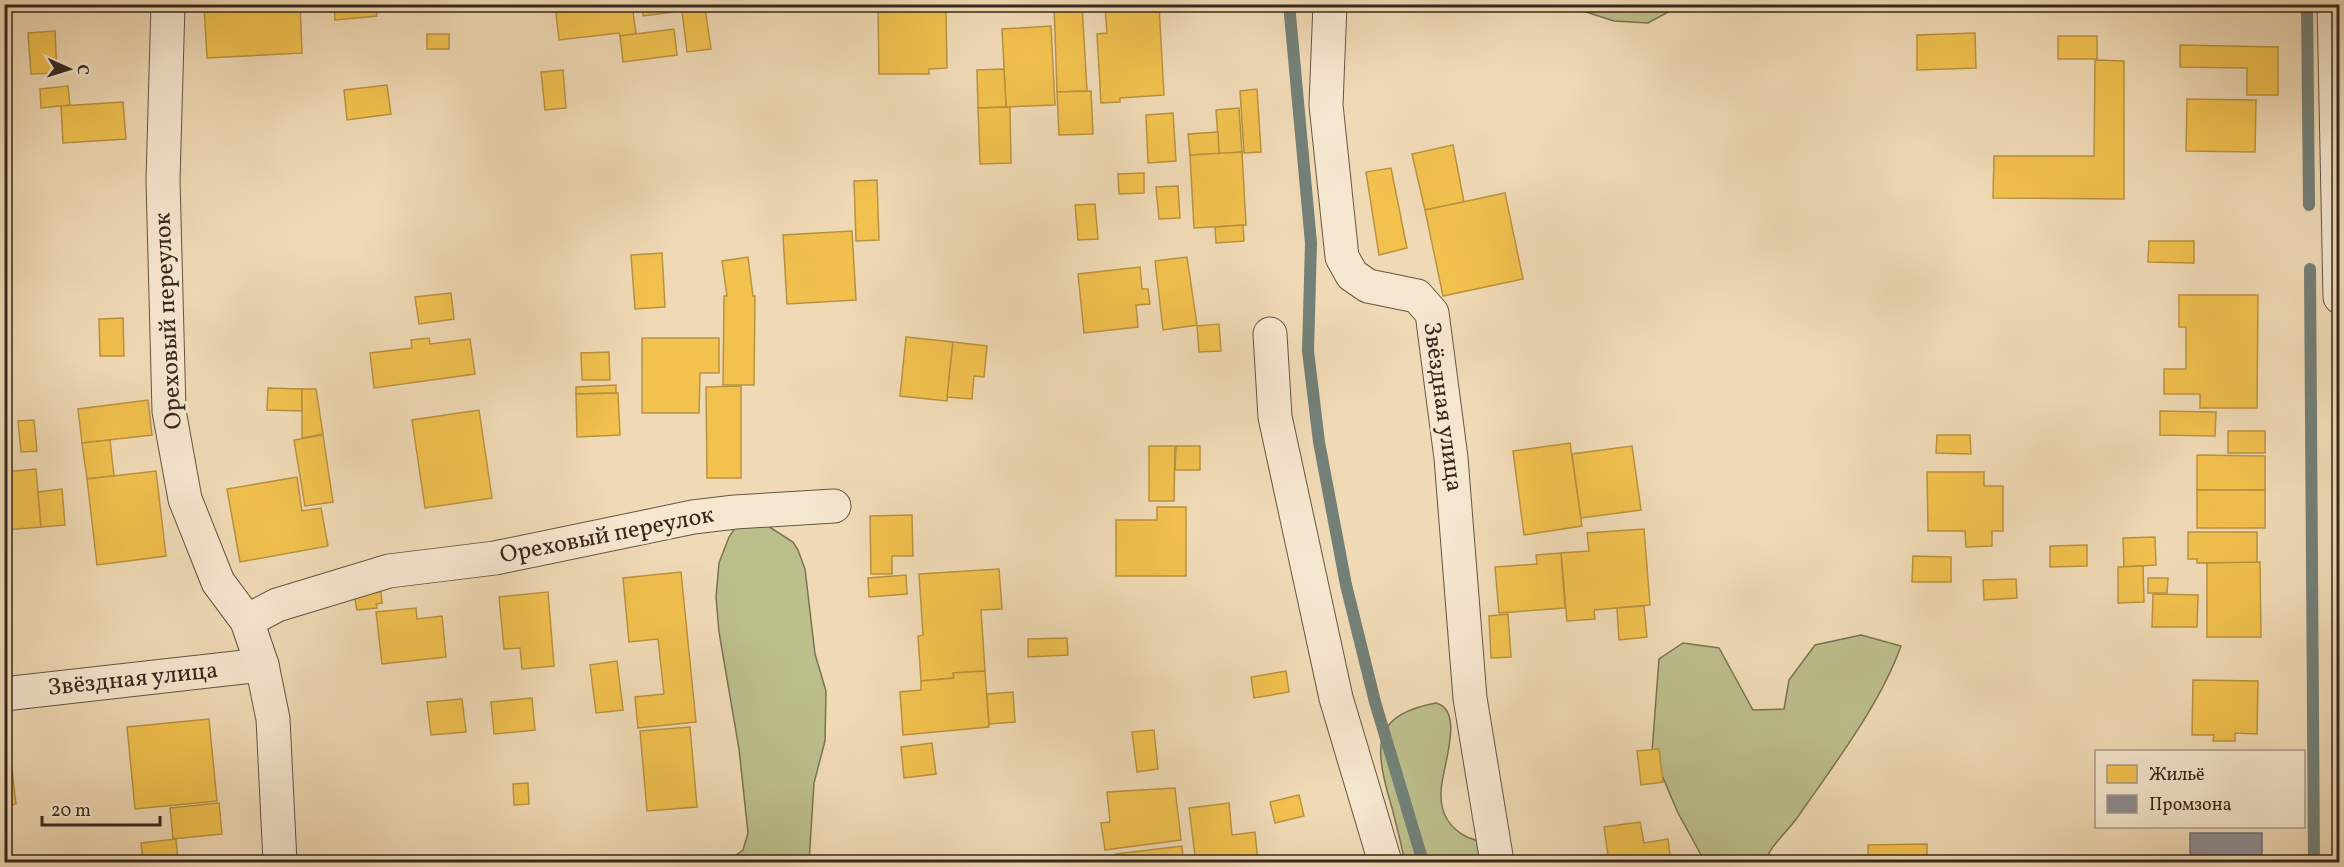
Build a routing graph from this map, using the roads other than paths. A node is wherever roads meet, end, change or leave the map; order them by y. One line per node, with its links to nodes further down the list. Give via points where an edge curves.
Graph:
1 (168, 4): 8 (street, Ореховый переулок, via 163,180 168,411 185,499 218,582)
2 (1330, 4): 13 (street, Звёздная улица, via 1326,105 1342,257 1352,275 1368,286 1417,296 1432,313 1451,458 1470,698)
3 (2334, 4): 4 (street)
4 (2339, 238): 5 (street)
5 (2340, 297)
6 (1270, 334): 12 (street, via 1275,417 1336,698)
7 (834, 506): 8 (street, Ореховый переулок, via 693,518 495,558 389,571 277,605)
8 (247, 621): 9 (street, Ореховый переулок)
9 (262, 665): 10 (street, Звёздная улица); 11 (street, Ореховый переулок, via 273,719)
10 (4, 694)
11 (280, 862)
12 (1385, 862)
13 (1497, 862)

